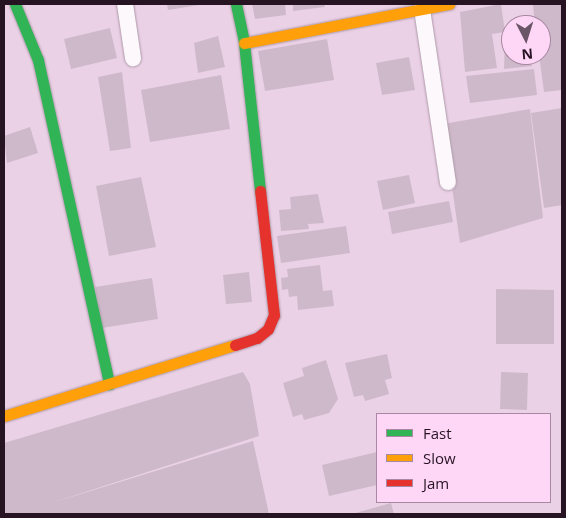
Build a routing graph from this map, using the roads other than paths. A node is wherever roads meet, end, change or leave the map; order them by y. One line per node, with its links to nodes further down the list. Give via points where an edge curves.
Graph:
1 (16, 4): 9 (street, via 38,60)
2 (125, 4): 7 (street)
3 (236, 4): 6 (street)
4 (449, 4): 5 (street)
5 (422, 9): 6 (street); 8 (street)
6 (244, 43): 9 (street, via 274,315 268,329 257,338)
7 (134, 58)
8 (448, 182)
9 (109, 384): 10 (street)
10 (4, 416)

